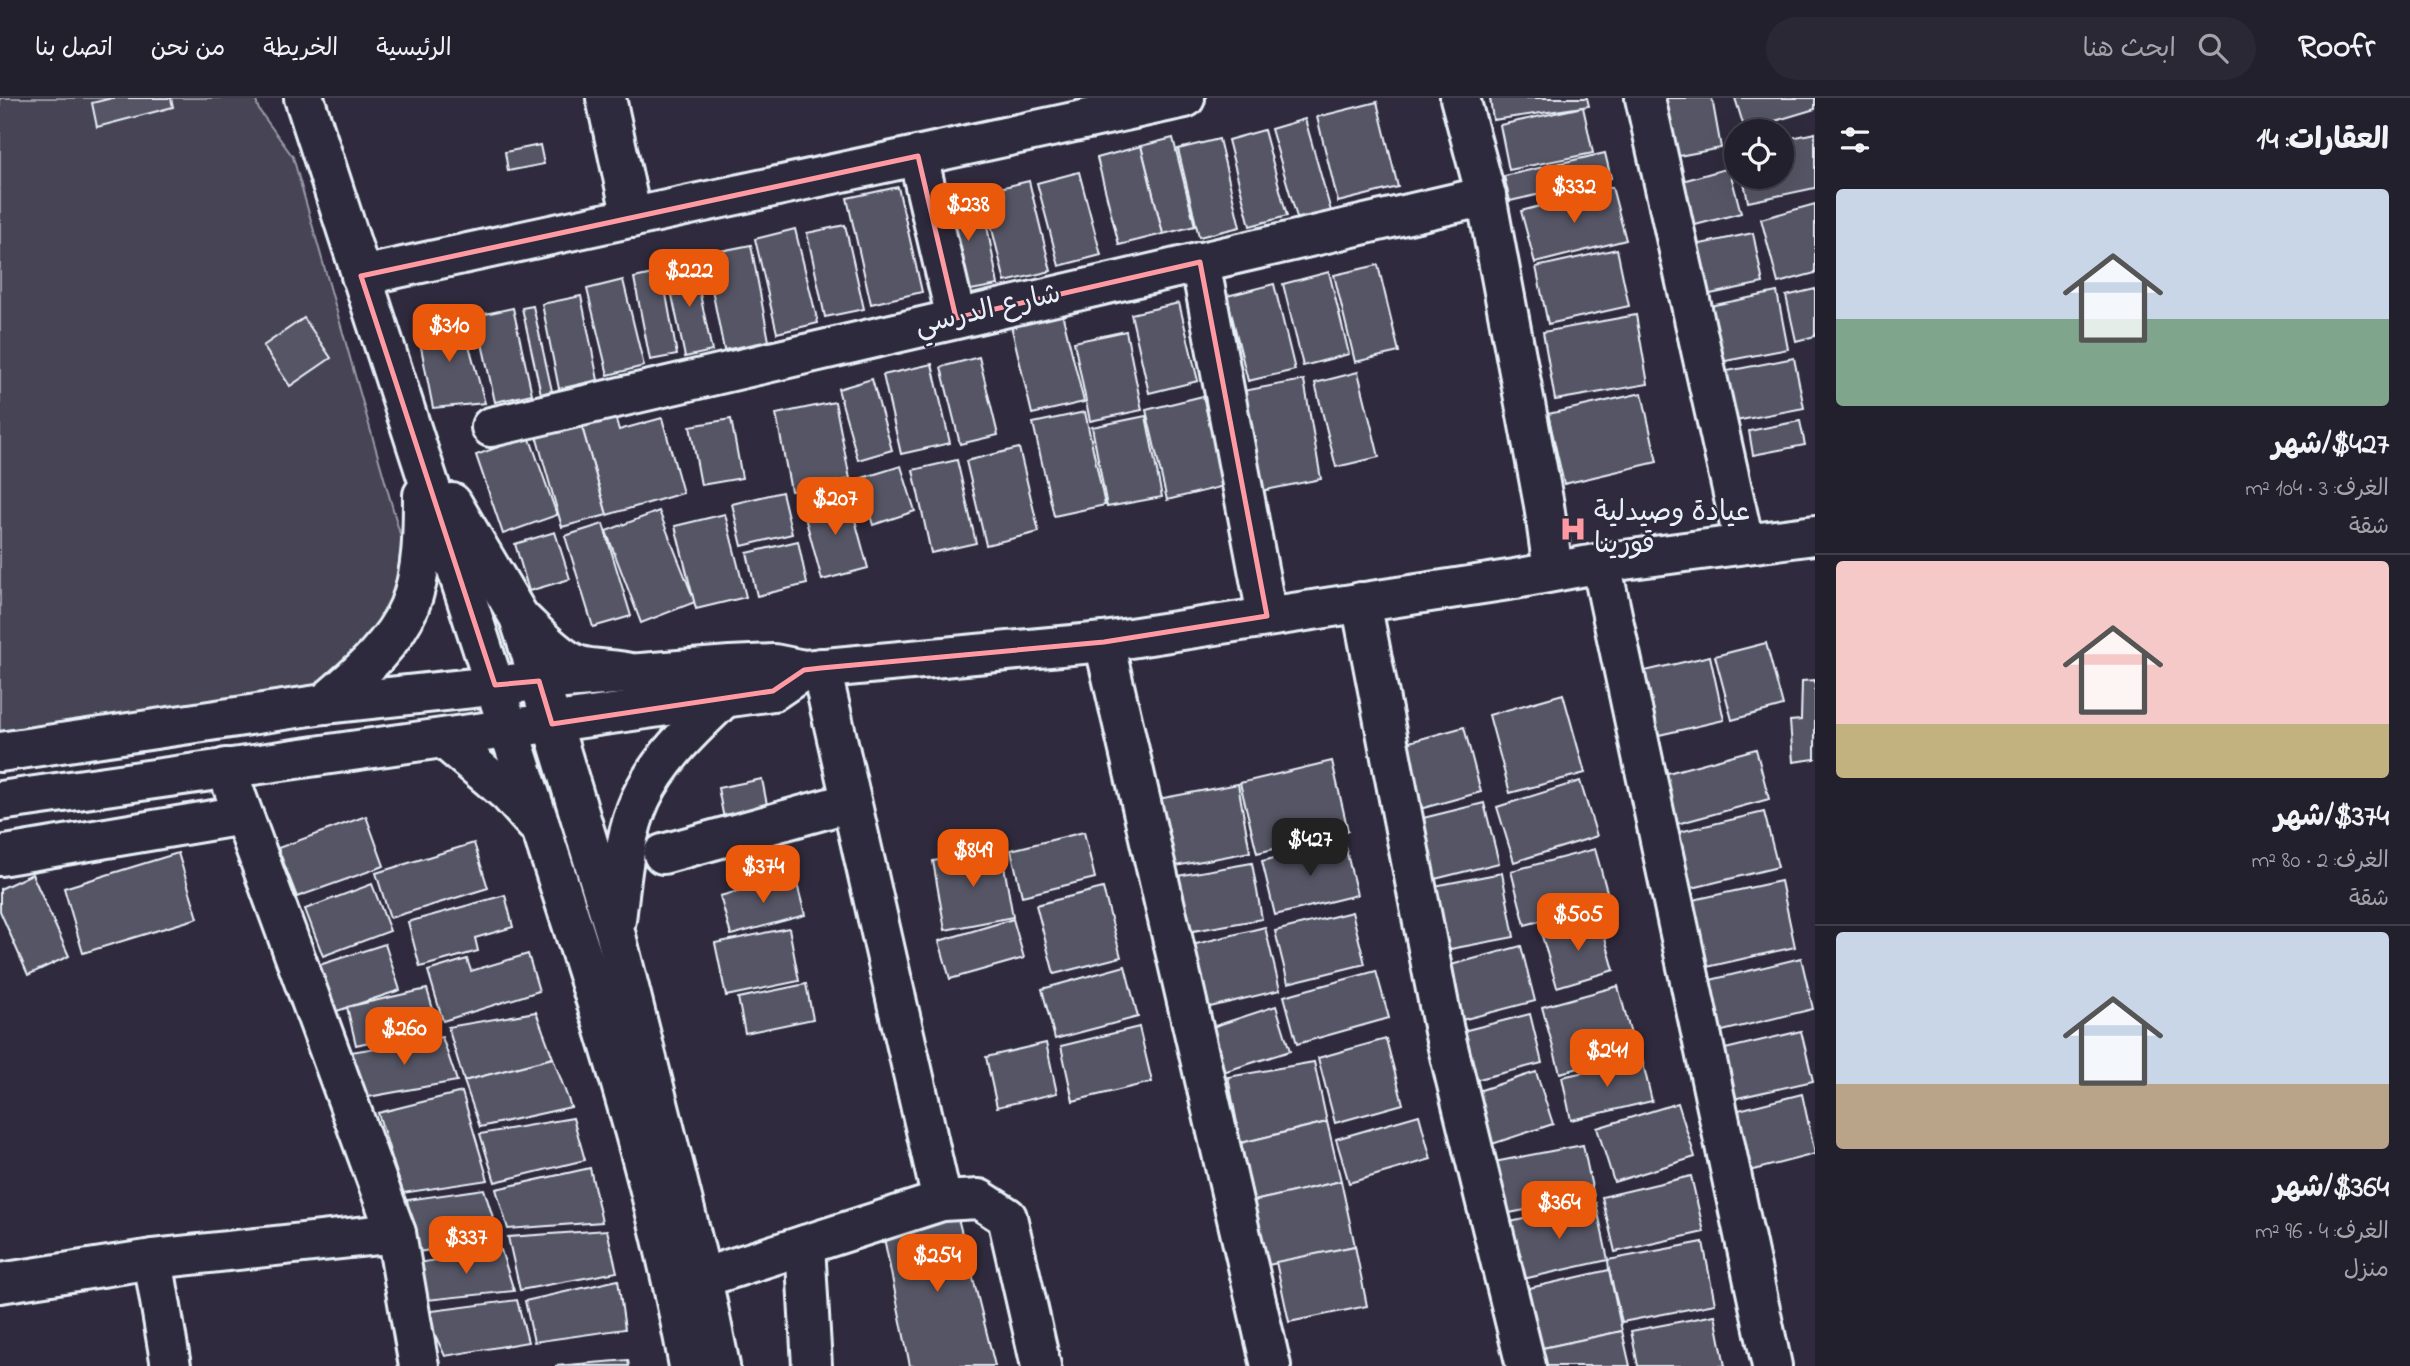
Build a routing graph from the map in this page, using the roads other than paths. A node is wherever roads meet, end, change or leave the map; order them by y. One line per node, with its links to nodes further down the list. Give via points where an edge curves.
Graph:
1 (304, 98): 10 (street)
2 (606, 98): 8 (street)
3 (1460, 98): 7 (street)
4 (1645, 98): 15 (street)
5 (1161, 101): 6 (street)
6 (918, 156): 8 (street); 11 (street)
7 (1486, 196): 9 (street, شارع الدرسي); 17 (street)
8 (632, 218): 10 (street)
9 (1200, 262): 11 (street, شارع الدرسي); 19 (street)
10 (361, 276): 13 (street)
11 (956, 318): 12 (street, شارع الدرسي)
12 (491, 427)
13 (417, 444): 20 (street); 25 (street); 27 (street, via 423,533 409,607 390,640)
14 (1815, 535): 15 (street)
15 (1744, 543): 16 (street)
16 (1601, 563): 17 (street); 54 (street)
17 (1553, 570): 18 (street)
18 (1361, 601): 19 (street); 53 (street, via 1444,1031)
19 (1267, 616): 21 (street)
20 (519, 617): 23 (street, via 577,665); 24 (street)
21 (1104, 642): 22 (street); 52 (street)
22 (813, 669): 23 (street, via 774,664); 26 (street, via 773,691); 34 (street)
23 (633, 674): 24 (street)
24 (539, 681): 25 (street); 28 (street)
25 (495, 685): 27 (street); 29 (street)
26 (724, 698): 28 (street); 39 (street, via 675,747 641,799 621,877)
27 (324, 704): 31 (street)
28 (552, 723): 29 (street); 39 (street)
29 (509, 730): 30 (street); 36 (street)
30 (444, 739): 32 (street); 36 (street, via 509,794)
31 (0, 752)
32 (226, 768): 33 (street); 35 (street)
33 (0, 801)
34 (851, 802): 37 (street); 40 (street)
35 (243, 815): 38 (street); 41 (street)
36 (542, 832): 48 (street, via 641,1150)
37 (663, 854)
38 (0, 856)
39 (615, 932): 44 (street)
40 (942, 1201): 42 (street); 51 (street, via 978,1199 1007,1217)
41 (396, 1233): 43 (street); 47 (street)
42 (805, 1245): 44 (street); 50 (street)
43 (153, 1259): 45 (street); 46 (street)
44 (702, 1278): 49 (street)
45 (0, 1283)
46 (171, 1366)
47 (419, 1366)
48 (689, 1366)
49 (720, 1366)
50 (812, 1366)
51 (1041, 1366)
52 (1271, 1366)
53 (1526, 1366)
54 (1772, 1366)

